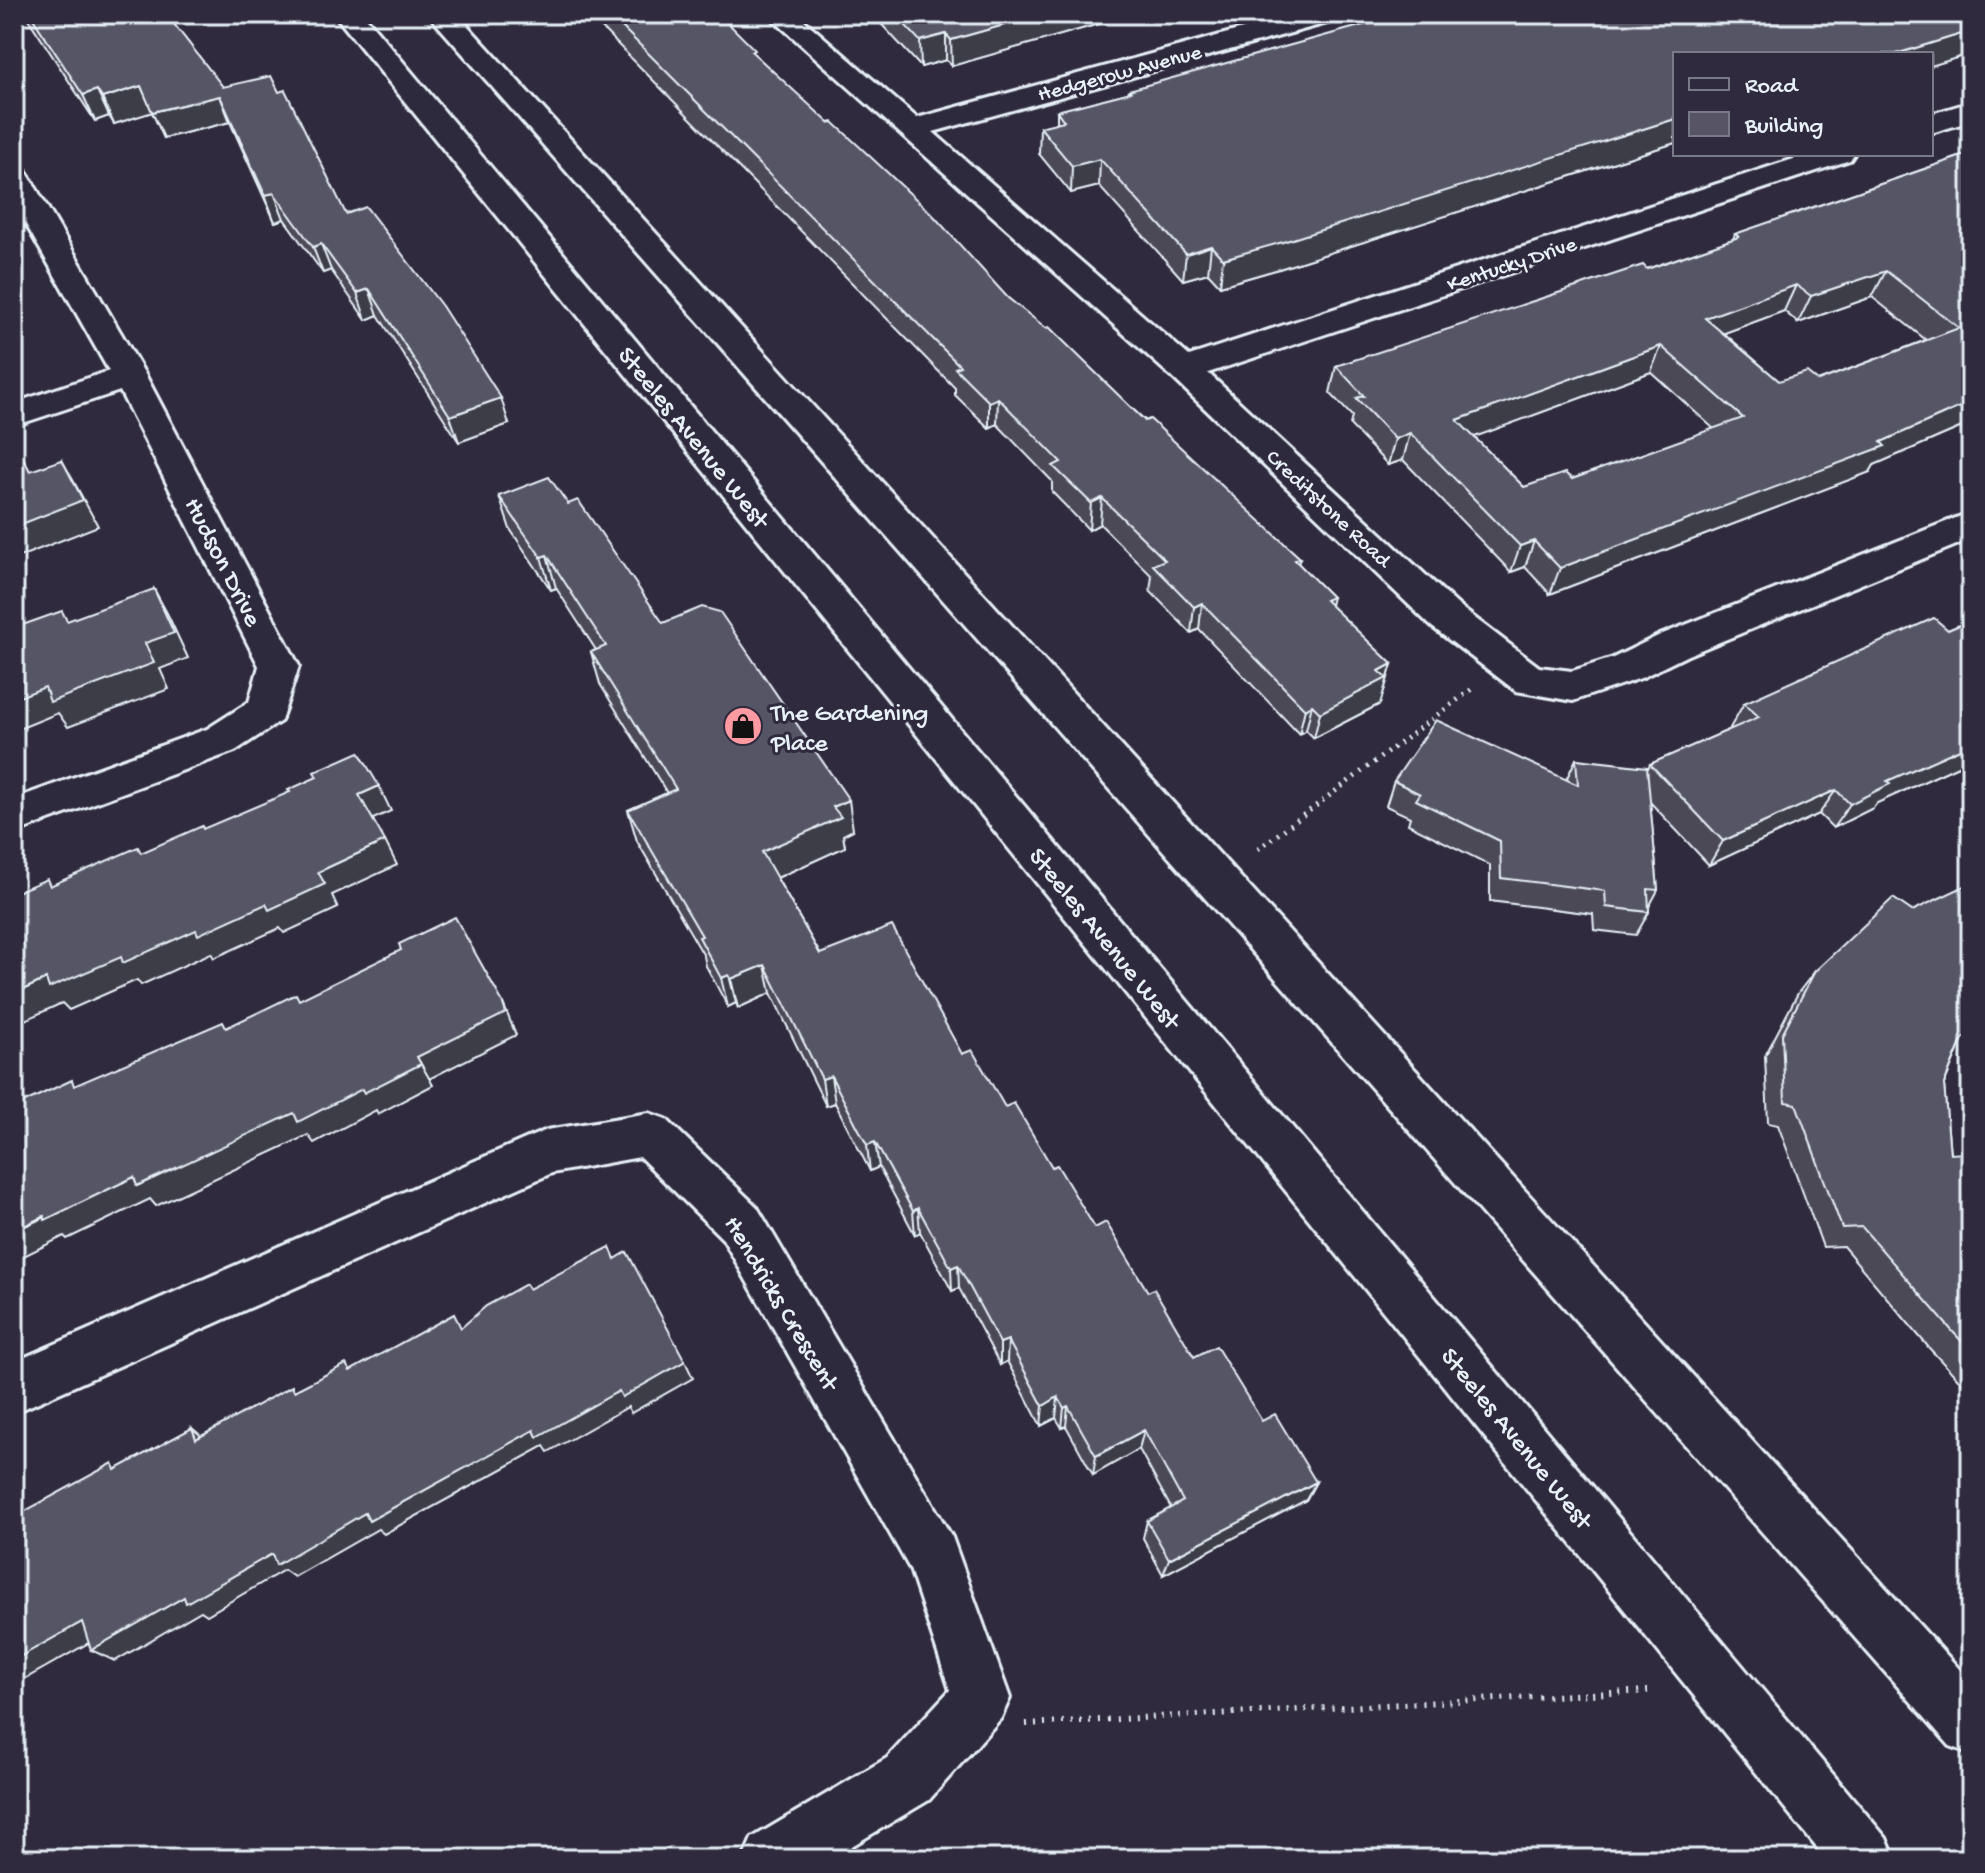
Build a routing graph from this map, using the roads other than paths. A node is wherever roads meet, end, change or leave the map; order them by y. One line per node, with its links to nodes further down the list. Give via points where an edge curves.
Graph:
1 (348, 14): 18 (street, Steeles Avenue West)
2 (442, 14): 16 (street)
3 (781, 14): 7 (street, Creditstone Road)
4 (1328, 14): 7 (street, Hedgerow Avenue)
5 (1971, 111): 6 (street)
6 (1933, 123)
7 (910, 129): 10 (street, Creditstone Road)
8 (1833, 156): 10 (street, Kentucky Drive)
9 (14, 176): 11 (street, Hudson Drive)
10 (1184, 369): 13 (street, Creditstone Road, via 1445,616 1530,681 1573,686 1627,668)
11 (129, 376): 12 (street); 14 (street, Hudson Drive, via 279,666 267,710 221,740)
12 (14, 415)
13 (1971, 525)
14 (14, 816)
15 (14, 1388): 17 (street, Hendricks Crescent, via 547,1152 649,1134 740,1223 933,1556 981,1698 908,1779)
16 (1971, 1725)
17 (773, 1859)
18 (1865, 1859)

